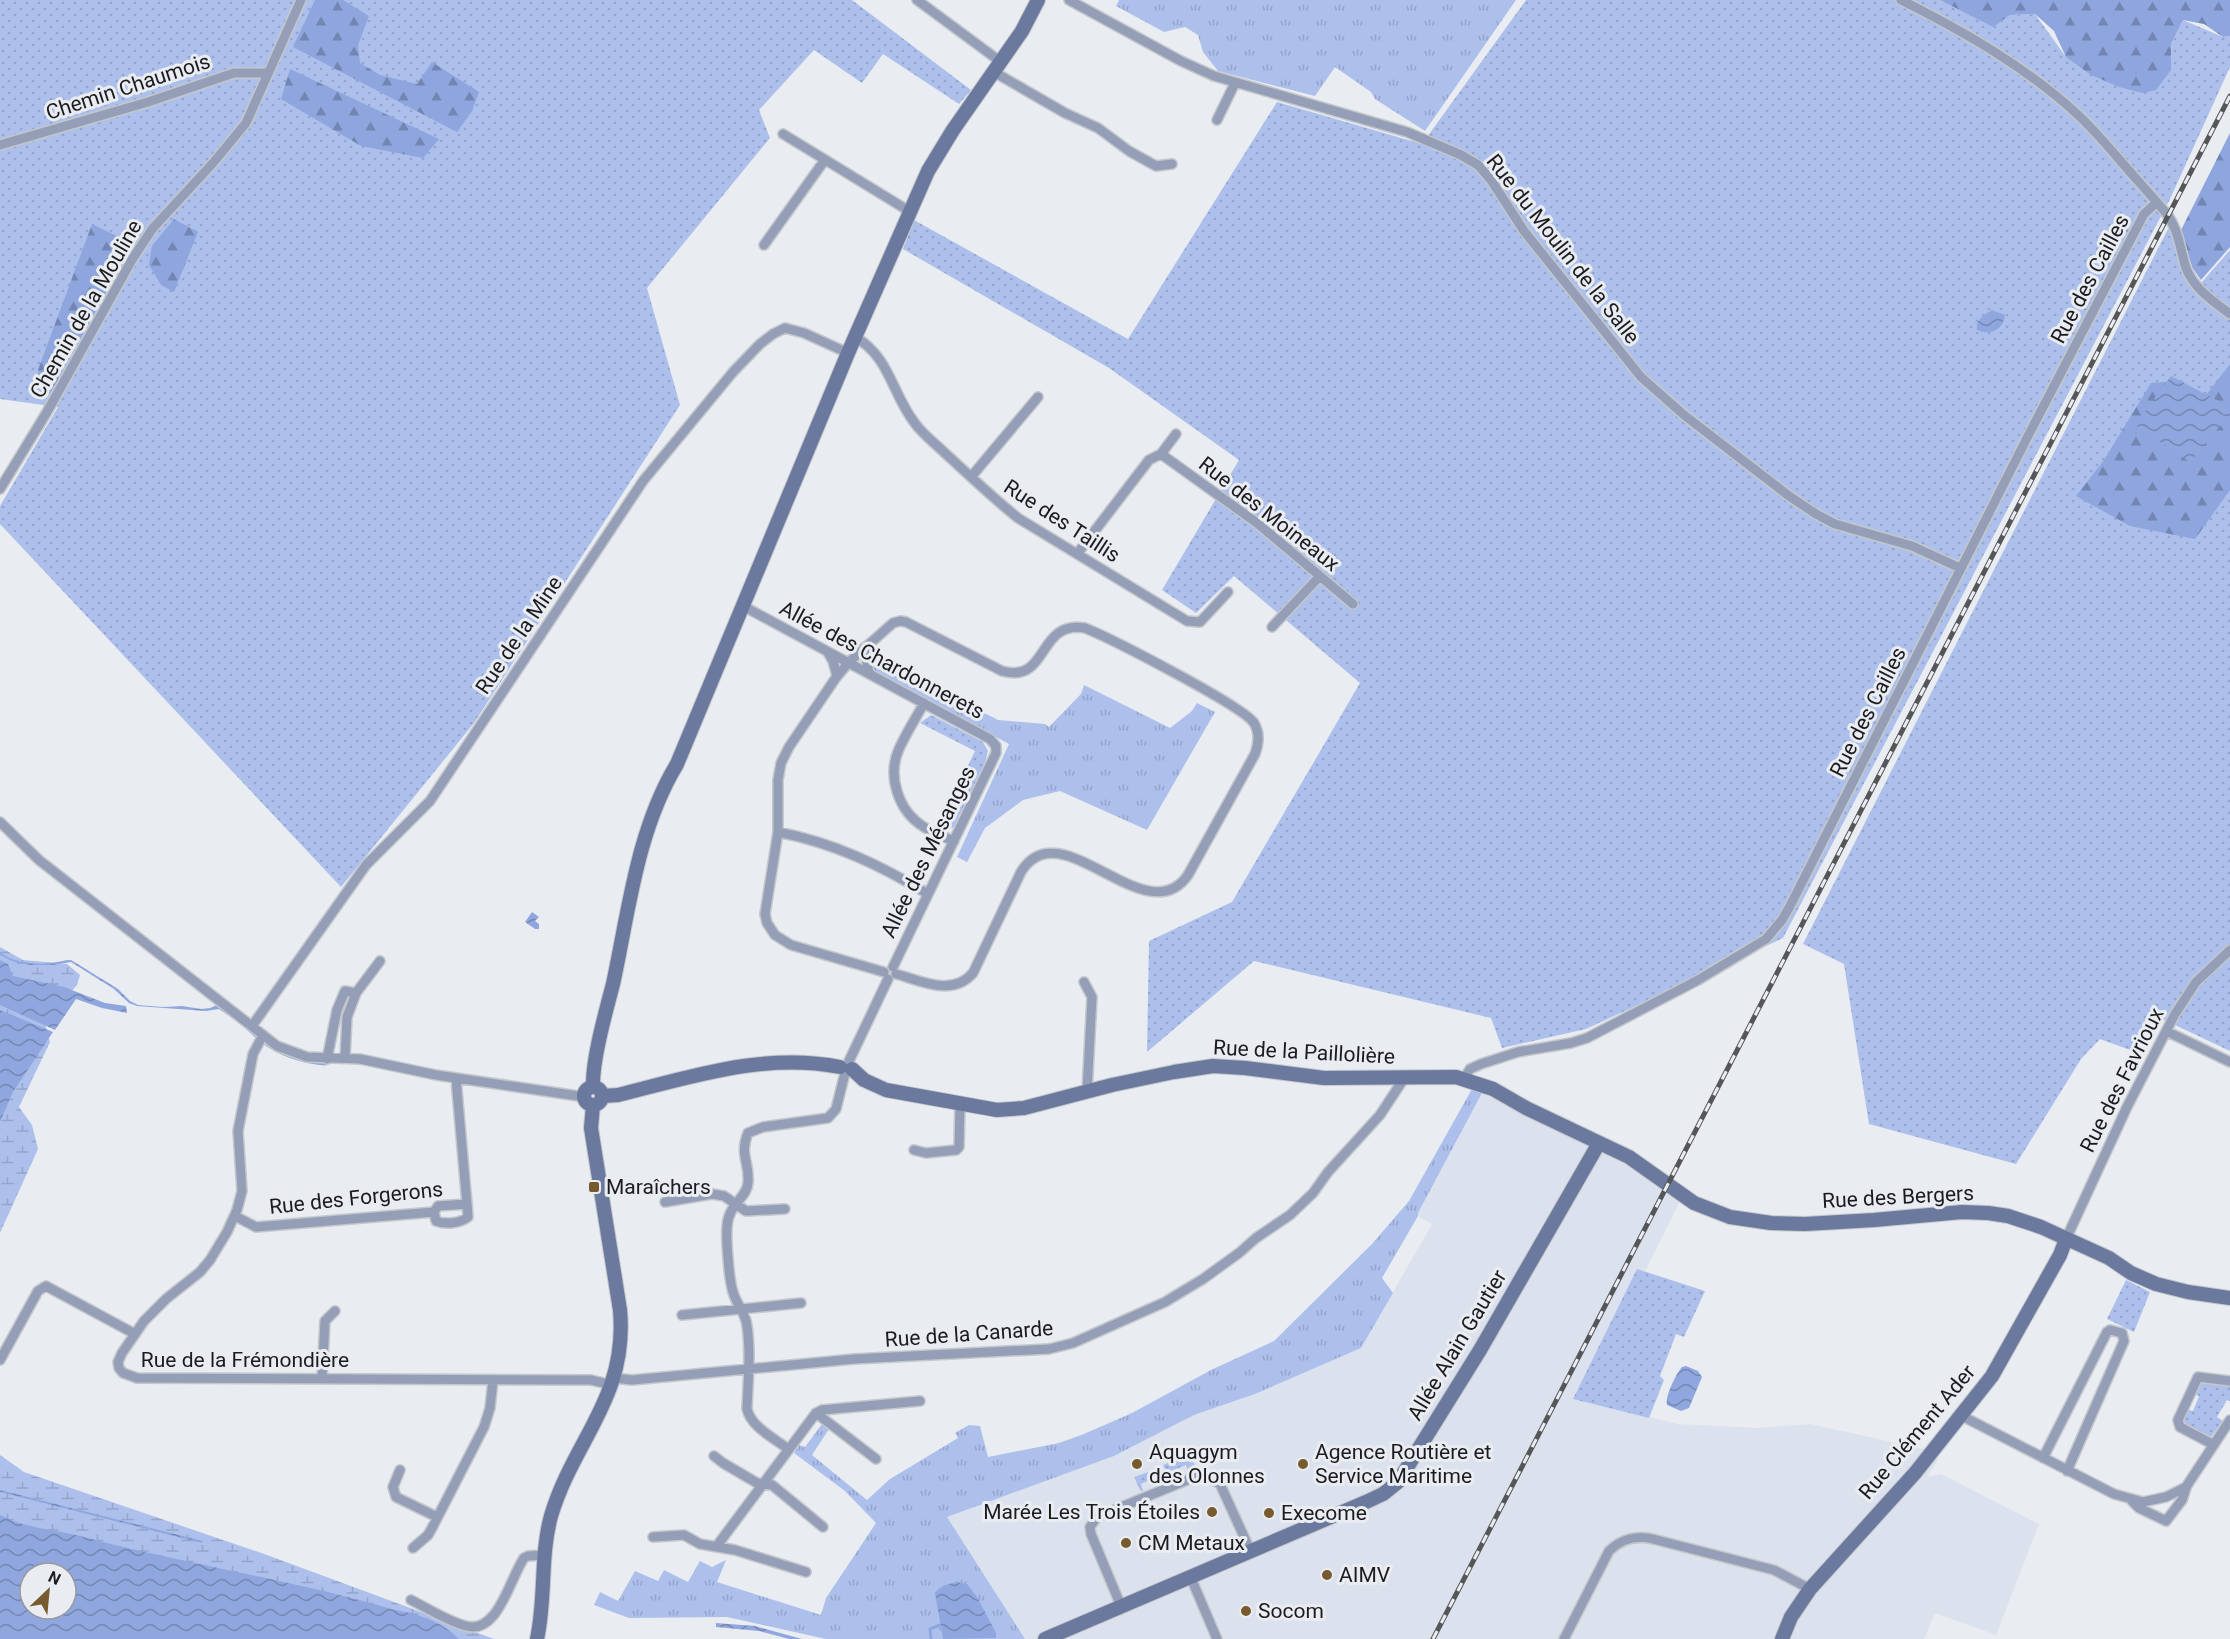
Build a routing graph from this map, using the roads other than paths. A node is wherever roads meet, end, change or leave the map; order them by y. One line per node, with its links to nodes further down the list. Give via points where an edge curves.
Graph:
1 (301, 0): 7 (street, Chemin de la Mouline)
2 (917, 0): 6 (street)
3 (1038, 0): 6 (street)
4 (1069, 0): 8 (street, Rue du Moulin de la Salle, via 1187,64)
5 (1901, 0): 14 (street, via 1969,36 2051,92 2100,136)
6 (998, 67): 13 (street, via 1129,151 1156,166); 15 (street, via 942,147)
7 (268, 74): 11 (street, Chemin Chaumois, via 234,73); 24 (street, Chemin de la Mouline, via 246,123 153,228 133,258)
8 (1235, 83): 9 (street); 26 (street, Rue du Moulin de la Salle, via 1407,132 1478,165 1524,231 1641,377 1684,415 1789,496 1834,524 1905,543)
9 (1217, 120)
10 (783, 134): 12 (street)
11 (0, 146)
12 (824, 160): 15 (street); 16 (street)
13 (1172, 164)
14 (2157, 202): 17 (street, via 2176,229 2195,284); 26 (street, Rue des Cailles, via 2144,214)
15 (909, 211): 18 (street)
16 (764, 245)
17 (2230, 314)
18 (855, 337): 19 (street); 23 (street, Rue des Taillis, via 886,366 915,423)
19 (848, 354): 30 (street); 48 (street, Rue de la Mine, via 785,328 760,344 733,372 643,482 430,801 366,865)
20 (1038, 397): 23 (street)
21 (1176, 434): 22 (street)
22 (1161, 454): 25 (street, via 1149,460); 27 (street, Rue des Moineaux, via 1257,523)
23 (971, 477): 25 (street, Rue des Taillis, via 1018,518)
24 (0, 489)
25 (1077, 554): 28 (street, Rue des Taillis, via 1187,621 1200,622)
26 (1960, 568): 57 (street, Rue des Cailles, via 1786,913 1771,934 1587,1038 1481,1064 1470,1069)
27 (1320, 576): 29 (street, Rue des Moineaux); 31 (street)
28 (1228, 592)
29 (1353, 604)
30 (743, 606): 33 (street, Allée des Chardonnerets); 59 (street, via 647,829 624,926)
31 (1272, 627)
32 (864, 648): 34 (street); 35 (street); 45 (street, via 892,623 900,621 1015,674 1031,667 1052,637 1073,626 1094,631 1238,709 1253,721 1259,736 1255,754 1179,886 1155,892 1067,856 1039,855 1021,872 967,980 944,987)
33 (827, 651): 34 (street, Allée des Chardonnerets); 36 (street)
34 (849, 662): 35 (street, Allée des Chardonnerets); 36 (street)
35 (869, 673): 37 (street, Allée des Chardonnerets)
36 (837, 676): 40 (street, via 781,763)
37 (924, 703): 38 (street, Allée des Chardonnerets, via 990,739); 41 (street, via 899,749 894,767 896,792 917,822)
38 (996, 753): 41 (street, Allée des Mésanges)
39 (0, 822): 48 (street, via 39,860)
40 (778, 832): 42 (street, via 870,861); 45 (street, via 764,906 775,935 791,945)
41 (954, 842): 42 (street, Allée des Mésanges)
42 (928, 894): 45 (street, Allée des Mésanges)
43 (2230, 950): 49 (street, Rue des Favrioux, via 2196,982)
44 (380, 961): 47 (street)
45 (890, 973): 54 (street, Allée des Mésanges)
46 (1084, 982): 58 (street, via 1092,997)
47 (356, 993): 51 (street, via 347,1017); 52 (street, via 345,991)
48 (252, 1026): 50 (street)
49 (2166, 1031): 53 (street); 70 (street, Rue des Favrioux)
50 (260, 1039): 52 (street, via 307,1057); 69 (street, Rue de la Frémondière, via 253,1054 238,1131 242,1191)
51 (345, 1058): 52 (street); 56 (street)
52 (327, 1059)
53 (2230, 1062)
54 (847, 1067): 59 (street, Rue de la Paillolière, via 806,1061 765,1062 618,1095); 60 (street, Rue de la Paillolière, via 886,1089); 65 (street, Allée des Mésanges, via 836,1109 828,1118 763,1127 748,1133 743,1145 748,1183)
55 (1405, 1077): 57 (street, Rue de la Paillolière); 58 (street, Rue de la Paillolière, via 1324,1078 1213,1066); 78 (street, Rue de la Canarde, via 1380,1115 1290,1215 1203,1279 1099,1333 1049,1349)
56 (456, 1078): 59 (street); 66 (street, Rue des Forgerons)
57 (1464, 1079): 61 (street, Rue de la Paillolière, via 1493,1089)
58 (1087, 1092): 60 (street, Rue de la Paillolière, via 1010,1110)
59 (593, 1096): 81 (street, via 592,1137 622,1327)
60 (960, 1105): 62 (street, via 956,1150)
61 (1599, 1143): 63 (street, Rue de la Paillolière, via 1629,1157); 102 (street, Allée Alain Gautier, via 1480,1350 1398,1482 1366,1503)
62 (914, 1150)
63 (1669, 1184): 70 (street, Rue des Bergers, via 1709,1210 1771,1223 1988,1213)
64 (665, 1202): 65 (street, via 712,1194)
65 (735, 1203): 67 (street, via 746,1211); 73 (street, via 727,1228 733,1293)
66 (467, 1204): 68 (street, Rue des Forgerons, via 438,1206); 68 (street, via 468,1217 460,1222 440,1223)
67 (785, 1209)
68 (434, 1212): 69 (street, Rue des Forgerons, via 256,1227)
69 (235, 1216): 76 (street, Rue de la Frémondière, via 200,1272 159,1305)
70 (2066, 1239): 71 (street, Rue des Bergers, via 2156,1284); 85 (street, Rue Clément Ader, via 1992,1376)
71 (2230, 1298)
72 (801, 1303): 73 (street)
73 (742, 1310): 75 (street); 78 (street, via 747,1323)
74 (335, 1311): 79 (street, via 325,1321)
75 (682, 1315)
76 (135, 1334): 77 (street, via 46,1286 38,1291); 79 (street, Rue de la Frémondière, via 118,1362 119,1368 130,1376)
77 (0, 1360)
78 (748, 1369): 81 (street, Rue de la Canarde); 88 (street, via 748,1416)
79 (322, 1378): 80 (street, Rue de la Frémondière)
80 (493, 1380): 81 (street, Rue de la Frémondière); 97 (street, via 484,1428)
81 (613, 1381): 103 (street, via 556,1502)
82 (2230, 1381): 87 (street, via 2198,1377 2178,1420 2180,1428)
83 (920, 1401): 84 (street)
84 (816, 1413): 88 (street); 91 (street)
85 (1962, 1416): 90 (street); 106 (street, Rue Clément Ader)
86 (2230, 1420): 87 (street)
87 (2214, 1445): 95 (street)
88 (788, 1449): 94 (street)
89 (714, 1456): 94 (street)
90 (2043, 1458): 93 (street); 93 (street, via 2107,1332 2118,1330 2124,1341)
91 (876, 1459)
92 (400, 1470): 97 (street, via 393,1487 396,1497)
93 (2067, 1471): 96 (street)
94 (763, 1483): 98 (street, via 772,1485); 100 (street)
95 (2187, 1486): 96 (street, via 2154,1500); 96 (street, via 2166,1521)
96 (2130, 1500)
97 (437, 1517): 101 (street)
98 (823, 1527)
99 (652, 1537): 100 (street, via 684,1535 700,1544)
100 (716, 1546): 104 (street)
101 (414, 1548)
102 (1251, 1552): 105 (street, Allée Alain Gautier); 108 (street, via 1220,1484 1205,1476 1097,1517 1090,1527 1091,1534)
103 (545, 1555): 107 (street, via 524,1558 493,1617 479,1627 465,1626); 109 (street)
104 (806, 1572)
105 (1191, 1578): 108 (street, Allée Alain Gautier); 111 (street)
106 (1810, 1589): 112 (street, via 1774,1570 1636,1537 1610,1551); 113 (street, Rue Clément Ader)
107 (411, 1600)
108 (1121, 1606): 110 (street, Allée Alain Gautier)
109 (538, 1635)
110 (1045, 1639)
111 (1217, 1639)
112 (1564, 1639)
113 (1782, 1639)

